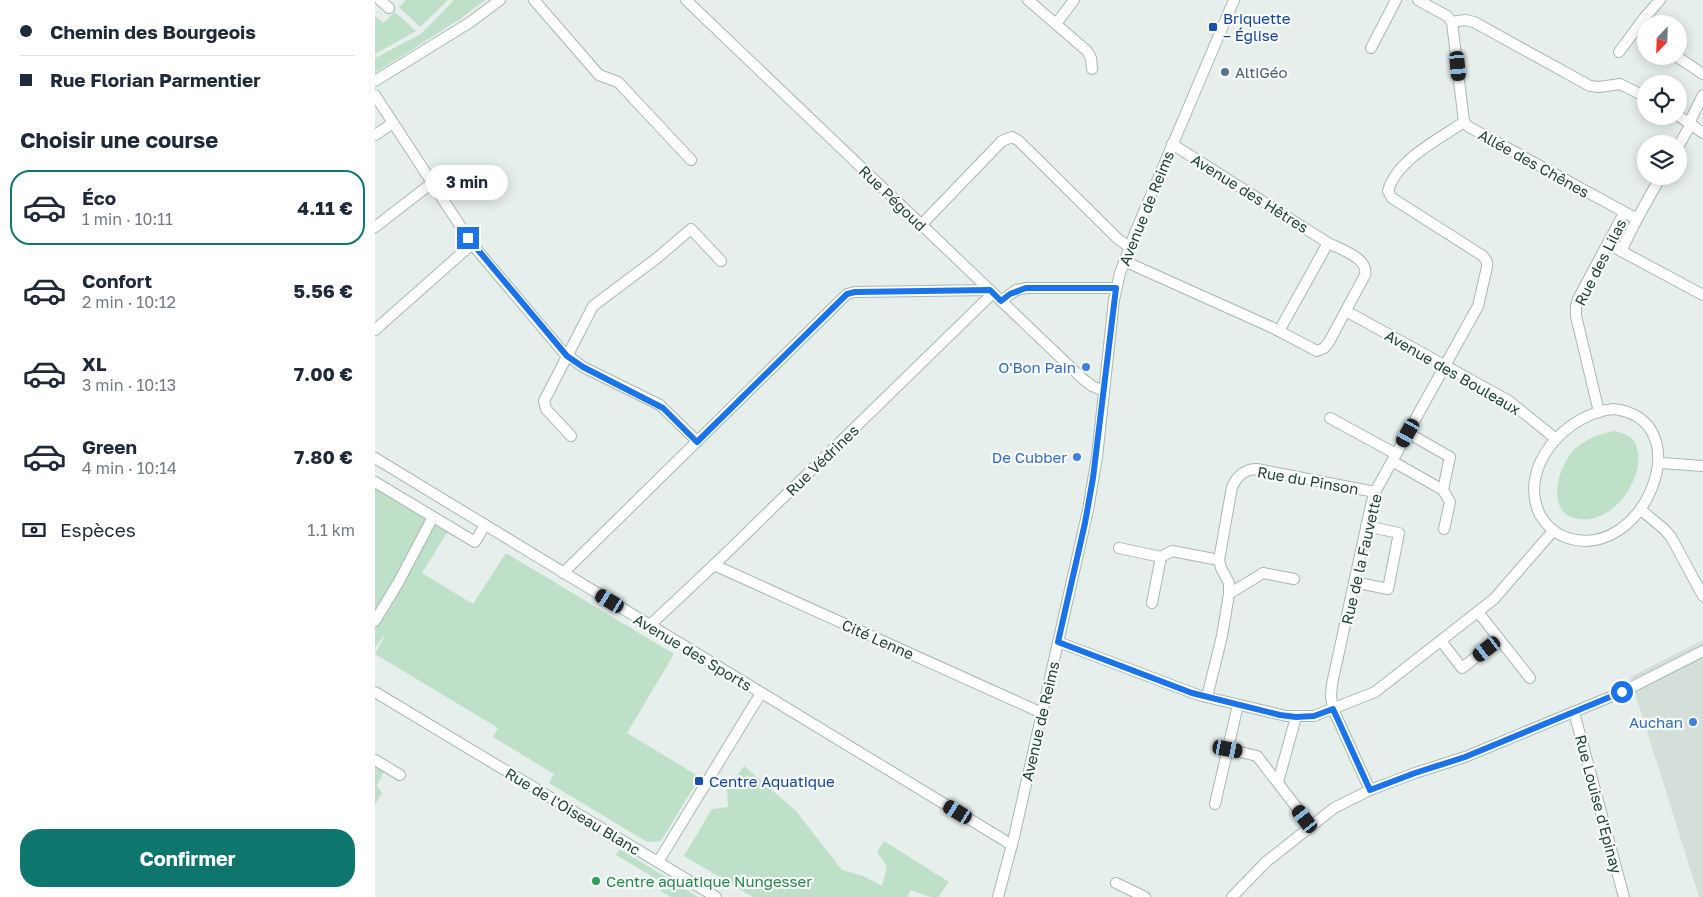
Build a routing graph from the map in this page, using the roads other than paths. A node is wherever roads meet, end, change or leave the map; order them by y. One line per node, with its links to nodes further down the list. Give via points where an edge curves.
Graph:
1 (380, 0): 11 (street)
2 (500, 0): 21 (street)
3 (534, 0): 33 (street, via 599,74 617,82)
4 (686, 0): 38 (street, Rue Pégoud)
5 (1028, 0): 14 (street)
6 (1074, 0): 14 (street)
7 (1234, 0): 32 (street, Avenue de Reims)
8 (1396, 0): 16 (street)
9 (1418, 0): 13 (street)
10 (1660, 0): 12 (street)
11 (389, 8)
12 (1648, 15)
13 (1452, 22): 22 (street, via 1474,22 1590,86 1620,84); 26 (street, Allée des Chênes)
14 (1056, 24): 19 (street, via 1090,55)
15 (1637, 28): 17 (street)
16 (1371, 48)
17 (1619, 52)
18 (1687, 63): 20 (street)
19 (1092, 69)
20 (1703, 74)
21 (375, 82)
22 (1637, 92)
23 (1703, 94): 28 (street)
24 (375, 95): 27 (street)
25 (1687, 121): 28 (street)
26 (1464, 122): 36 (street, Allée des Chênes); 55 (street, Rue de la Fauvette, via 1408,160 1388,191 1392,198 1483,256 1487,262 1478,306)
27 (393, 123): 30 (street); 34 (street)
28 (1690, 123): 29 (street); 31 (street)
29 (1703, 133)
30 (375, 135)
31 (1684, 135)
32 (1172, 144): 40 (street, Avenue des Hêtres); 43 (street, Avenue de Reims)
33 (691, 160)
34 (432, 183): 39 (street); 41 (street)
35 (1656, 185): 37 (street, Rue des Lilas)
36 (1624, 213): 37 (street, Rue des Lilas); 42 (street, Rue des Lilas)
37 (1637, 219): 44 (street, Rue des Lilas)
38 (921, 225): 43 (street, via 1002,141 1012,137 1117,240); 48 (street, Rue Pégoud)
39 (375, 227)
40 (1328, 243): 51 (street, Avenue des Hêtres, via 1357,258 1365,267 1364,278); 53 (street)
41 (472, 244): 52 (street); 54 (street)
42 (1608, 244): 44 (street); 57 (street, Rue des Lilas, via 1578,299 1575,312)
43 (1129, 247): 46 (street, Avenue de Reims)
44 (1621, 251): 49 (street)
45 (721, 260): 54 (street, via 691,228 657,258 597,302)
46 (1123, 261): 47 (street, Avenue de Reims); 53 (street)
47 (1116, 288): 50 (street, via 1026,288); 56 (street, Avenue de Reims)
48 (991, 291): 50 (street, Rue Pégoud); 62 (street, via 847,294); 79 (street, Rue Védrines)
49 (1703, 295)
50 (1001, 301): 56 (street, Rue Pégoud, via 1083,379)
51 (1346, 311): 53 (street, via 1321,350 1313,350); 55 (street, Avenue des Bouleaux)
52 (375, 330)
53 (1279, 331)
54 (567, 356): 60 (street, via 543,404); 62 (street, via 663,408)
55 (1445, 365): 59 (street, Rue de la Fauvette); 61 (street, Avenue des Bouleaux, via 1513,403)
56 (1104, 391): 91 (street, Avenue de Reims, via 1089,504)
57 (1599, 412): 61 (street, via 1578,420); 65 (street, via 1626,411 1645,421 1656,434)
58 (1330, 418): 63 (street)
59 (1408, 433): 63 (street, Rue de la Fauvette); 68 (street, via 1450,457)
60 (571, 436)
61 (1556, 439): 75 (street, via 1539,466 1535,490 1539,512)
62 (697, 442): 80 (street)
63 (1394, 457): 68 (street); 69 (street, Rue de la Fauvette)
64 (375, 458): 72 (street, Avenue des Sports)
65 (1661, 463): 66 (street); 70 (street, via 1656,486)
66 (1703, 466)
67 (375, 482): 71 (street)
68 (1443, 490): 74 (street, via 1450,502)
69 (1375, 492): 73 (street, Rue de la Fauvette); 78 (street, Rue du Pinson, via 1263,470 1247,470 1232,487)
70 (1641, 510): 75 (street, via 1626,526 1599,539 1577,541); 84 (street, via 1671,537)
71 (433, 517): 72 (street, via 475,542); 87 (street)
72 (485, 525): 80 (street, Avenue des Sports)
73 (1366, 526): 82 (street, Rue de la Fauvette); 82 (street, via 1399,533 1388,589)
74 (1444, 529)
75 (1553, 531): 86 (street, via 1497,596)
76 (1119, 548): 77 (street)
77 (1161, 557): 78 (street, via 1172,551); 85 (street)
78 (1219, 560): 83 (street, via 1229,583)
79 (714, 565): 88 (street, Rue Védrines); 99 (street, Cité Lenne)
80 (563, 572): 88 (street, Avenue des Sports)
81 (1294, 579): 83 (street, via 1263,573)
82 (1354, 582): 98 (street, Rue de la Fauvette, via 1332,684)
83 (1229, 594): 96 (street)
84 (1703, 596)
85 (1152, 603)
86 (1478, 612): 89 (street); 90 (street)
87 (375, 621)
88 (650, 625): 95 (street, Avenue des Sports)
89 (1499, 639): 90 (street, via 1462,668); 93 (street)
90 (1441, 640): 98 (street, via 1371,694)
91 (1058, 642): 96 (street); 99 (street, Avenue de Reims)
92 (1703, 651): 100 (street, via 1629,689)
93 (1530, 678)
94 (375, 692): 110 (street, Rue de l'Oiseau Blanc)
95 (761, 693): 109 (street, Avenue des Sports); 110 (street)
96 (1207, 697): 97 (street)
97 (1237, 705): 101 (street); 102 (street)
98 (1333, 709): 101 (street, via 1314,716); 106 (street, Rue de la Fauvette)
99 (1042, 712): 109 (street, Avenue de Reims)
100 (1574, 712): 106 (street, via 1465,757); 116 (street, Rue Louise d'Epinay)
101 (1296, 717): 105 (street)
102 (1228, 749): 105 (street, via 1257,756); 107 (street)
103 (375, 760): 104 (street)
104 (400, 775)
105 (1278, 782): 108 (street)
106 (1370, 790): 108 (street, via 1340,804)
107 (1215, 804)
108 (1311, 826): 115 (street, via 1262,865)
109 (1012, 845): 113 (street, Avenue de Reims)
110 (658, 862): 112 (street, Rue de l'Oiseau Blanc)
111 (1116, 883): 114 (street)
112 (716, 897)
113 (998, 897)
114 (1145, 897)
115 (1232, 897)
116 (1624, 897)

